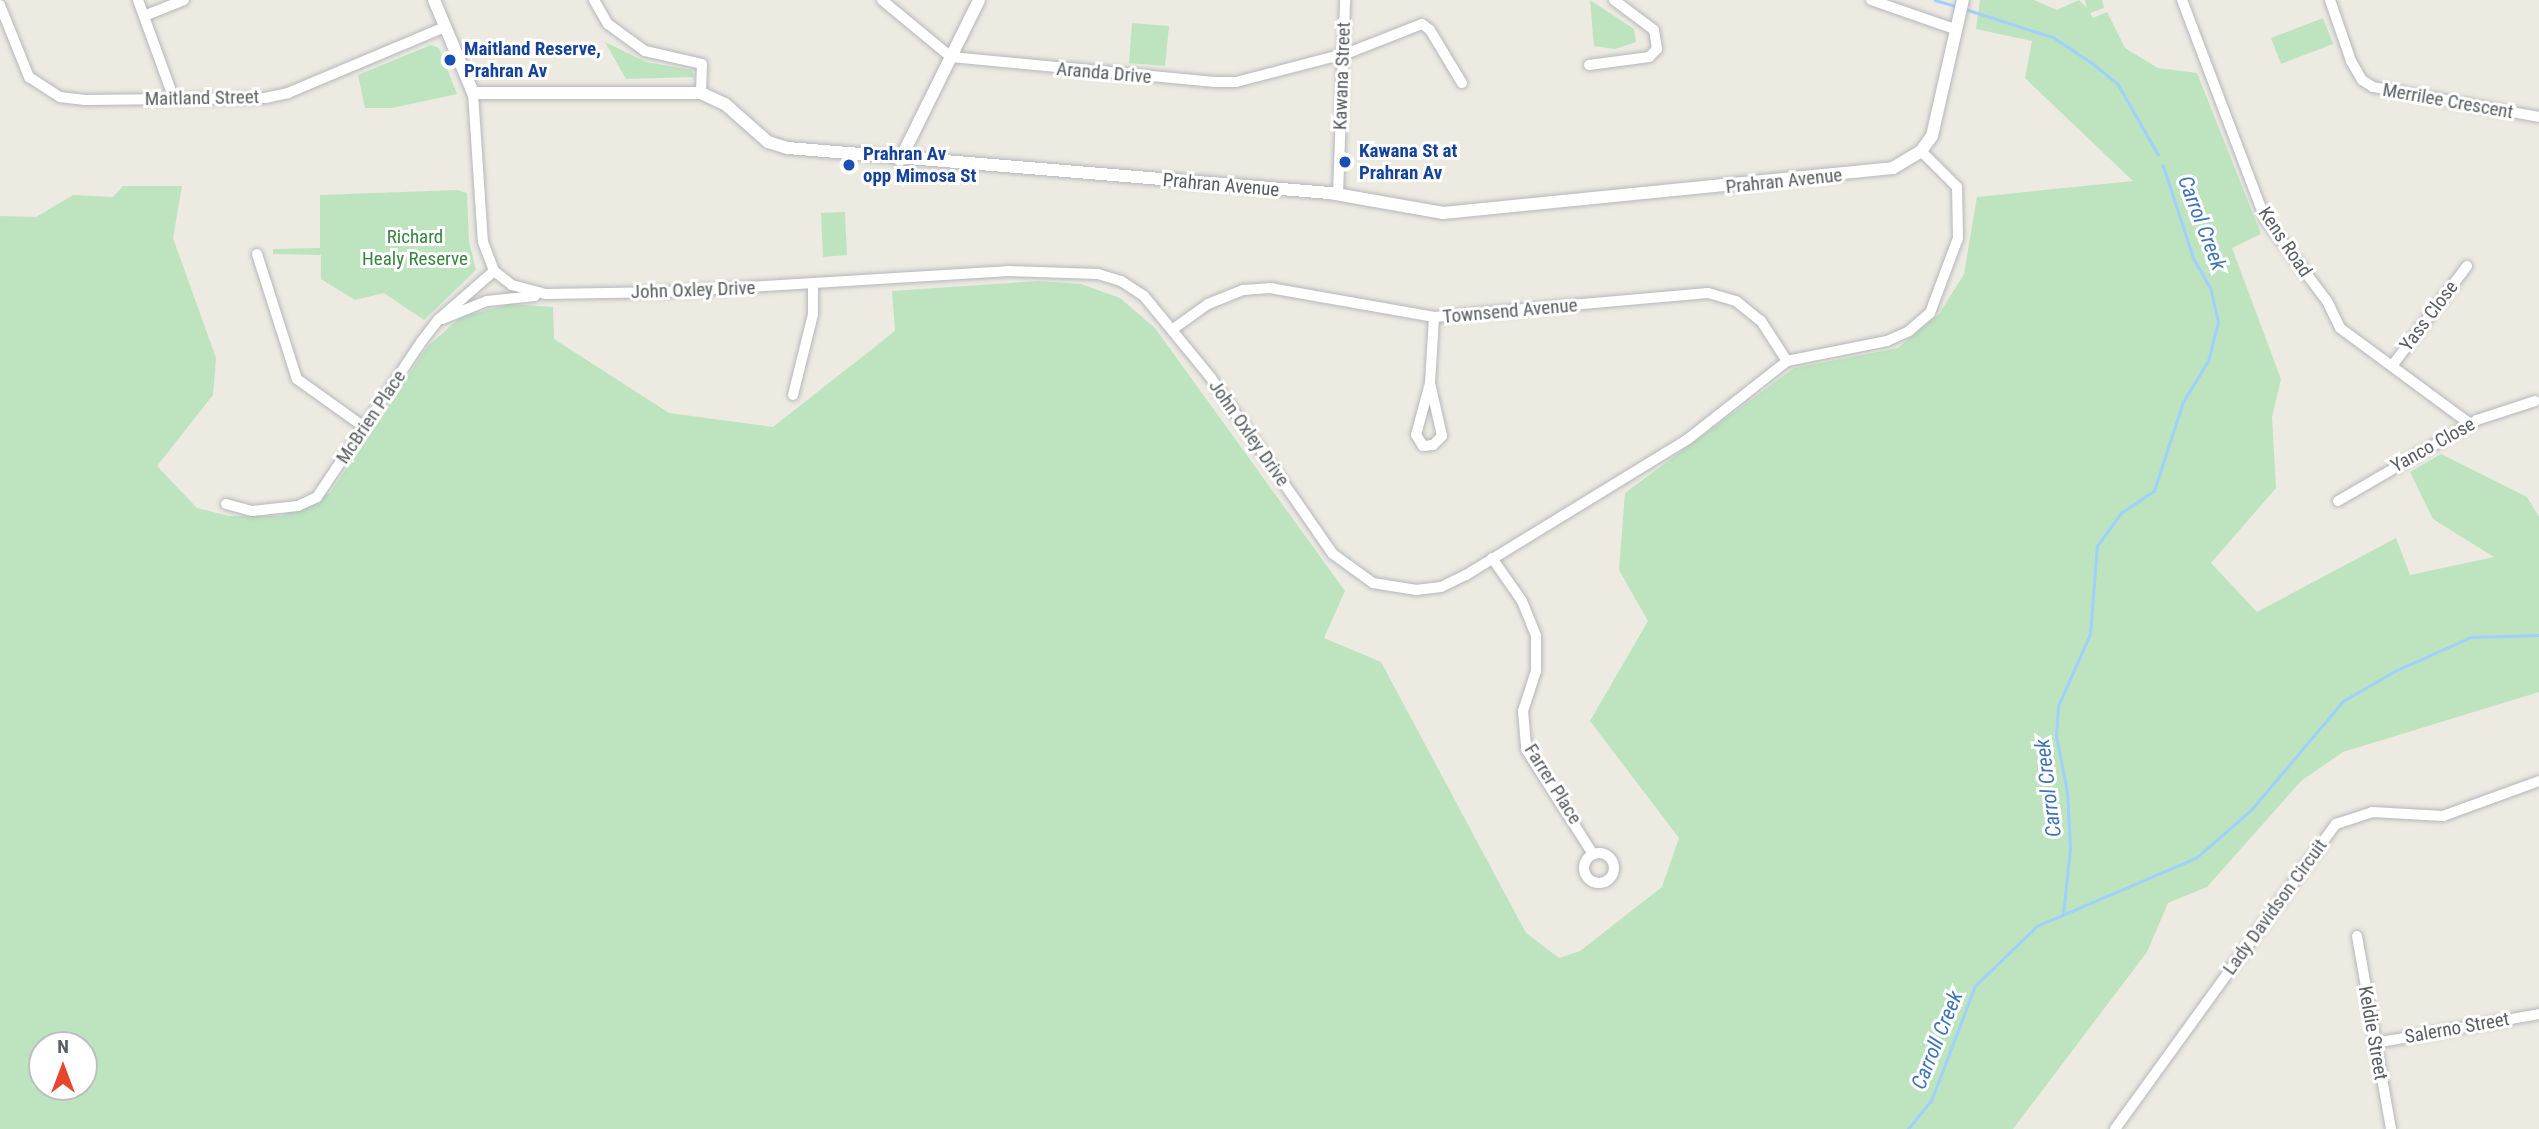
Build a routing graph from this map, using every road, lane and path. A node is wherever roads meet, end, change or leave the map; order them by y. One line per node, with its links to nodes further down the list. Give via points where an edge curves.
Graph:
1 (138, 0): 14 (street)
2 (184, 0): 14 (street)
3 (434, 0): 15 (street)
4 (594, 0): 22 (street, via 608,23 645,51 702,64)
5 (882, 0): 18 (street)
6 (979, 0): 18 (street)
7 (1345, 0): 17 (street, Kawana Street)
8 (1614, 0): 19 (street, via 1654,30 1657,49 1649,57)
9 (1963, 0): 16 (street)
10 (2182, 0): 37 (street, Kens Road, via 2265,219 2327,301 2340,328)
11 (2330, 0): 24 (street, Merrilee Crescent, via 2351,61 2362,80 2373,87)
12 (1875, 1): 16 (street)
13 (0, 5): 23 (street, Maitland Street, via 29,77 43,90 85,100)
14 (144, 16): 23 (street)
15 (445, 27): 21 (street); 23 (street, Maitland Street, via 288,93 265,98)
16 (1957, 30): 25 (street, via 1940,111)
17 (1343, 53): 18 (street, Aranda Drive, via 1236,82); 20 (street, Aranda Drive, via 1422,24); 27 (street, Kawana Street)
18 (951, 57): 26 (street)
19 (1589, 65)
20 (1462, 83)
21 (473, 93): 22 (street, Prahran Avenue); 30 (street, via 483,242)
22 (701, 93): 26 (street, Prahran Avenue, via 725,104 777,146)
23 (174, 99)
24 (2539, 117)
25 (1921, 151): 27 (street, Prahran Avenue, via 1893,168 1864,172 1443,213); 36 (street, John Oxley Drive, via 1957,187 1960,206 1950,268 1930,313 1887,341)
26 (900, 160): 27 (street, Prahran Avenue)
27 (1338, 194)
28 (257, 254): 42 (street, via 297,379)
29 (2466, 266): 37 (street, Yass Close)
30 (494, 271): 32 (street, John Oxley Drive, via 526,291); 34 (street, McBrien Place)
31 (813, 286): 32 (street, John Oxley Drive); 35 (street, John Oxley Drive, via 1008,271 1098,274 1121,281 1144,296); 39 (street, via 813,314)
32 (546, 294): 34 (street, via 487,301)
33 (1434, 317): 35 (street, Townsend Avenue, via 1270,288 1243,290 1208,304); 36 (street, Townsend Avenue, via 1708,293 1736,301 1761,321); 38 (street)
34 (438, 320): 42 (street, McBrien Place)
35 (1173, 329): 45 (street, John Oxley Drive, via 1333,554 1353,571 1391,588 1416,590 1441,587)
36 (1787, 361): 45 (street, John Oxley Drive, via 1688,439)
37 (2392, 366): 41 (street, Kens Road)
38 (1430, 383): 38 (street, via 1443,436 1428,446 1418,443 1416,435)
39 (793, 395)
40 (2535, 401): 41 (street, Yanco Close)
41 (2470, 424): 43 (street, Yanco Close)
42 (364, 427): 44 (street, McBrien Place, via 323,489 307,503 252,511)
43 (2338, 501)
44 (226, 504)
45 (1492, 558): 47 (street, Farrer Place, via 1522,601 1536,636 1536,671 1523,711 1526,749)
46 (2539, 781): 51 (street, Lady Davidson Circuit, via 2443,816 2372,812 2336,824)
47 (1594, 854)
48 (2357, 936): 50 (street, Keldie Street)
49 (2539, 1014): 50 (street, Salerno Street)
50 (2375, 1043): 52 (street, Keldie Street)
51 (2115, 1129)
52 (2391, 1129)

